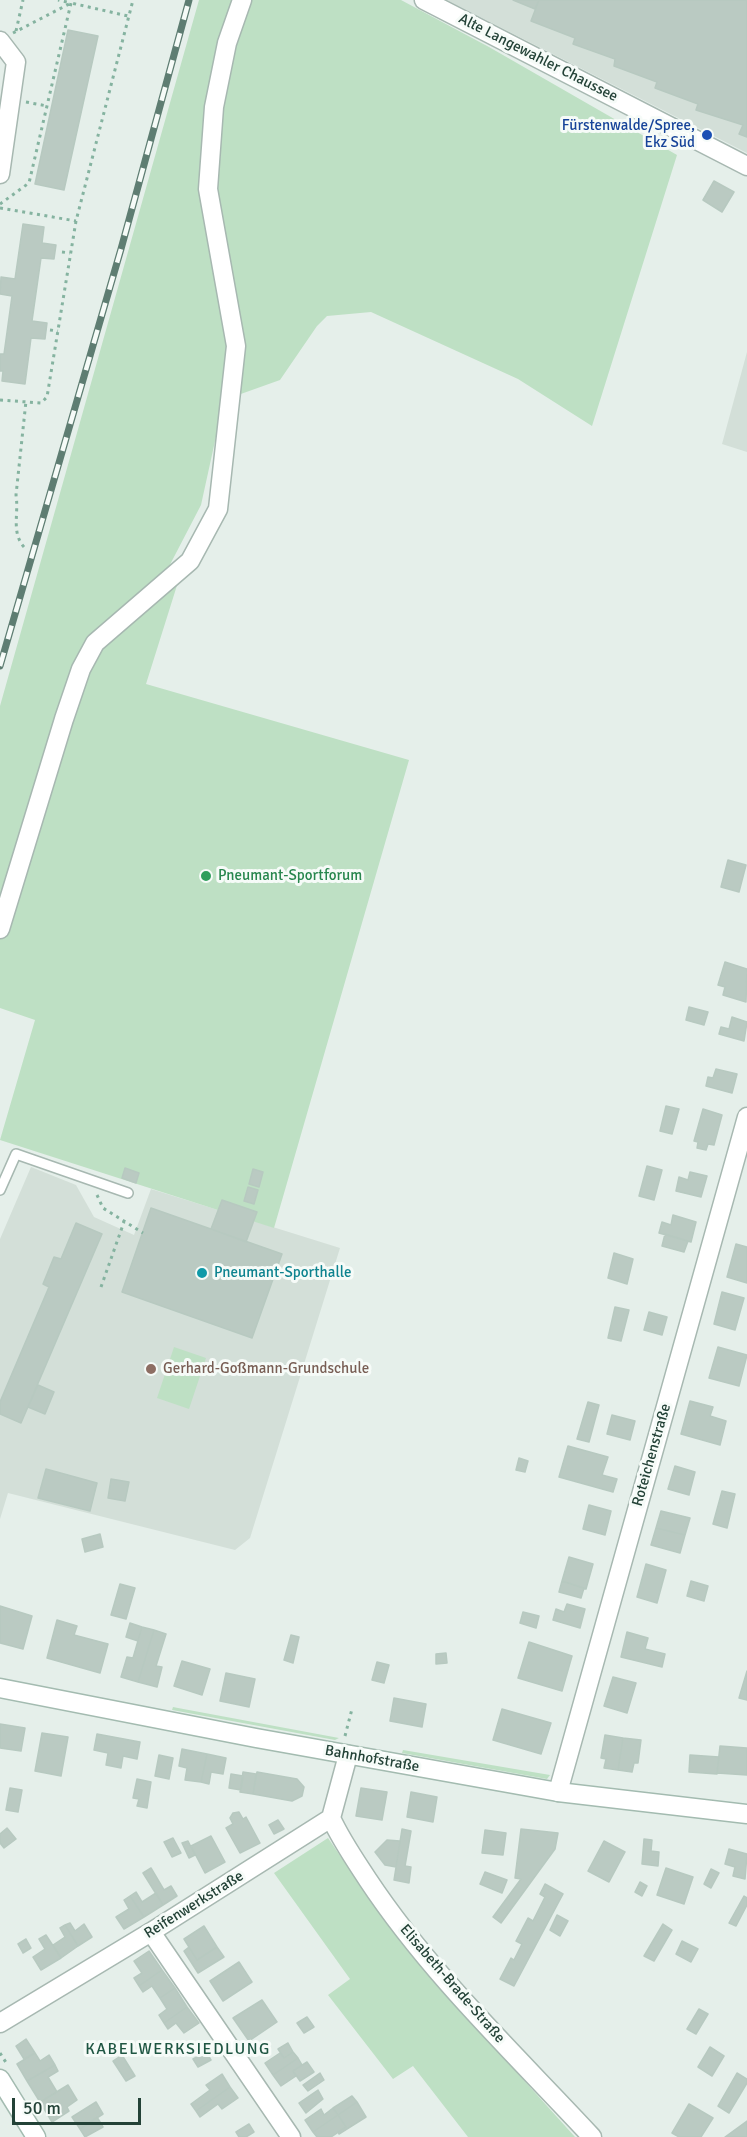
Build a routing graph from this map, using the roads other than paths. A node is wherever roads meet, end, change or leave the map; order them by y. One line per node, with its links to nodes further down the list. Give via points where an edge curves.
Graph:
1 (242, 0): 6 (street, via 227,43 214,107 208,189 236,346 218,509 190,561 95,644 81,669)
2 (432, 2): 4 (street, Alte Langewahler Chaussee)
3 (4, 38): 5 (street, via 16,62)
4 (747, 166)
5 (0, 174)
6 (0, 929)
7 (747, 1117): 12 (street, Roteichenstraße)
8 (0, 1190): 9 (lane, via 16,1154)
9 (128, 1192)
10 (0, 1688): 11 (street, Bahnhofstraße)
11 (348, 1755): 12 (street, Bahnhofstraße); 14 (street)
12 (558, 1792): 13 (street, Bahnhofstraße)
13 (747, 1814)
14 (331, 1818): 15 (street, Reifenwerkstraße); 20 (street, Elisabeth-Brade-Straße, via 338,1835 388,1910 443,1978)
15 (152, 1932): 16 (street, Reifenwerkstraße); 19 (street)
16 (0, 2023)
17 (0, 2079): 18 (street)
18 (36, 2137)
19 (291, 2137)
20 (592, 2137)

